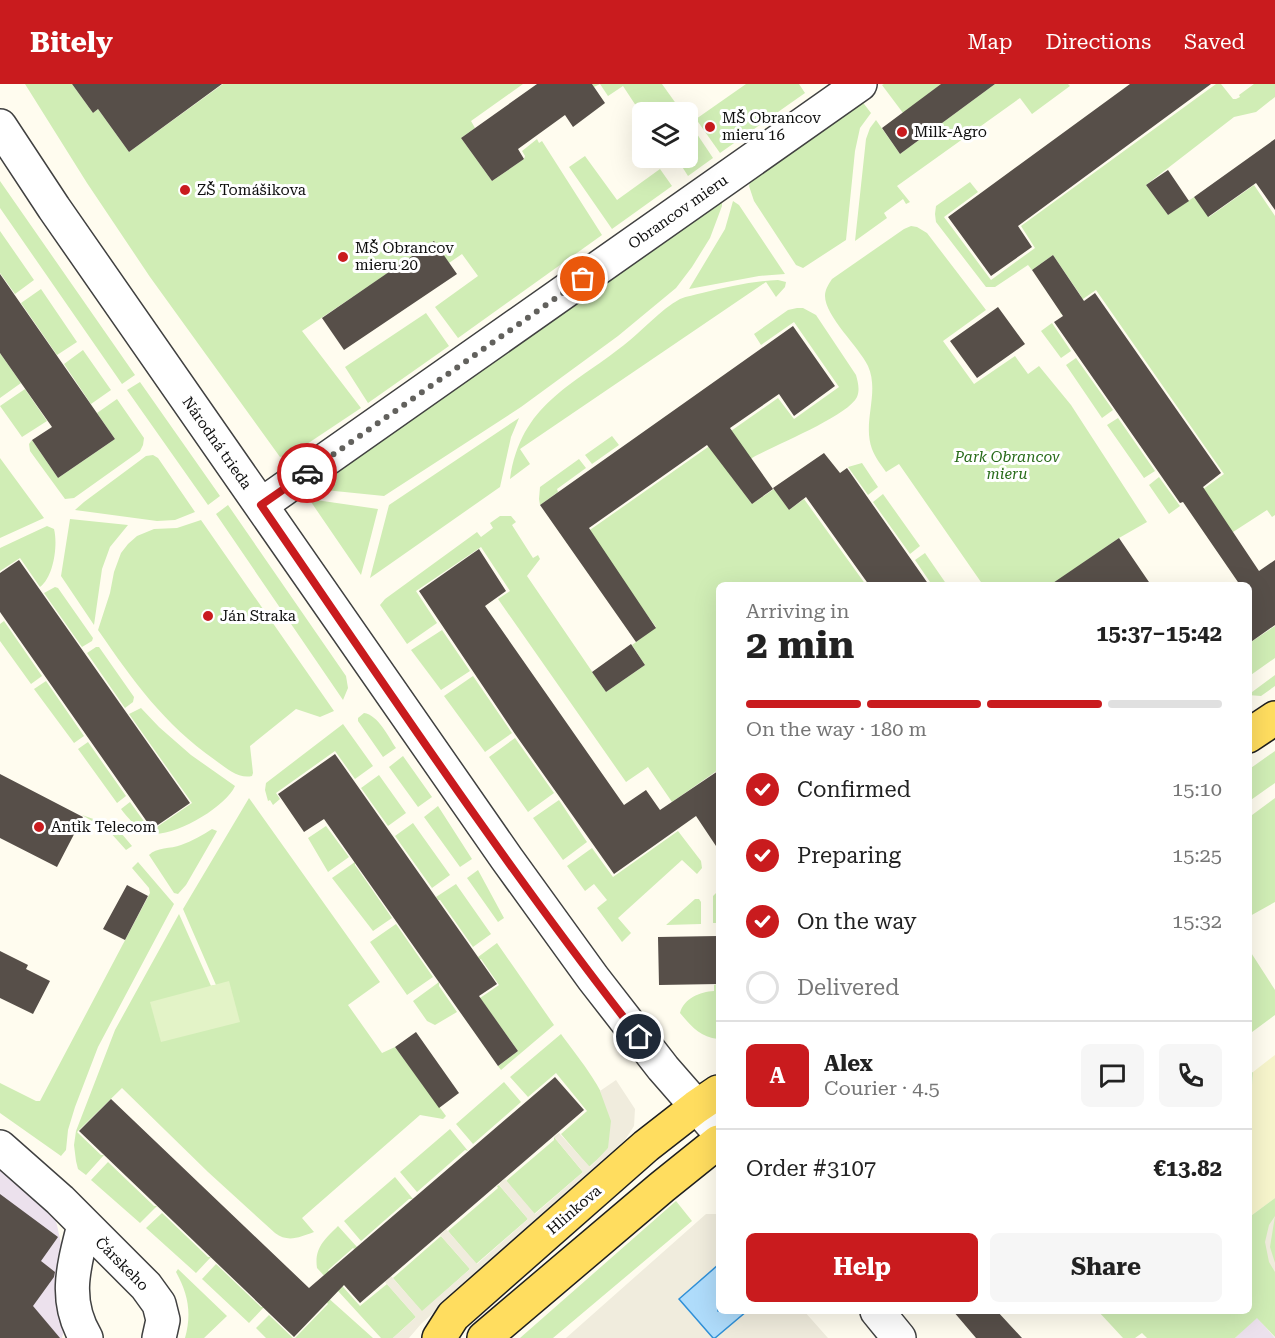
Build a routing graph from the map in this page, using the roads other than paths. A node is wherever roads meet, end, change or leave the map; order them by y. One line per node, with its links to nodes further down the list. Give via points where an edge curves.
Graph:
1 (860, 84): 3 (street, Obrancov mieru)
2 (0, 126): 3 (street, Národná trieda)
3 (261, 505): 6 (street, Národná trieda, via 592,978 663,1068)
4 (1275, 718): 5 (main road)
5 (1252, 733)
6 (707, 1099): 7 (street, Národná trieda); 14 (main road, Hlinkova, via 646,1146 453,1317)
7 (716, 1125)
8 (716, 1144): 15 (main road)
9 (0, 1147): 10 (street, Čárskeho)
10 (84, 1226): 12 (street, Čárskeho, via 74,1264 72,1302); 13 (street, Čárskeho, via 146,1286 159,1304 163,1320)
11 (879, 1314): 16 (street)
12 (86, 1338)
13 (159, 1338)
14 (439, 1338)
15 (484, 1338)
16 (899, 1338)

